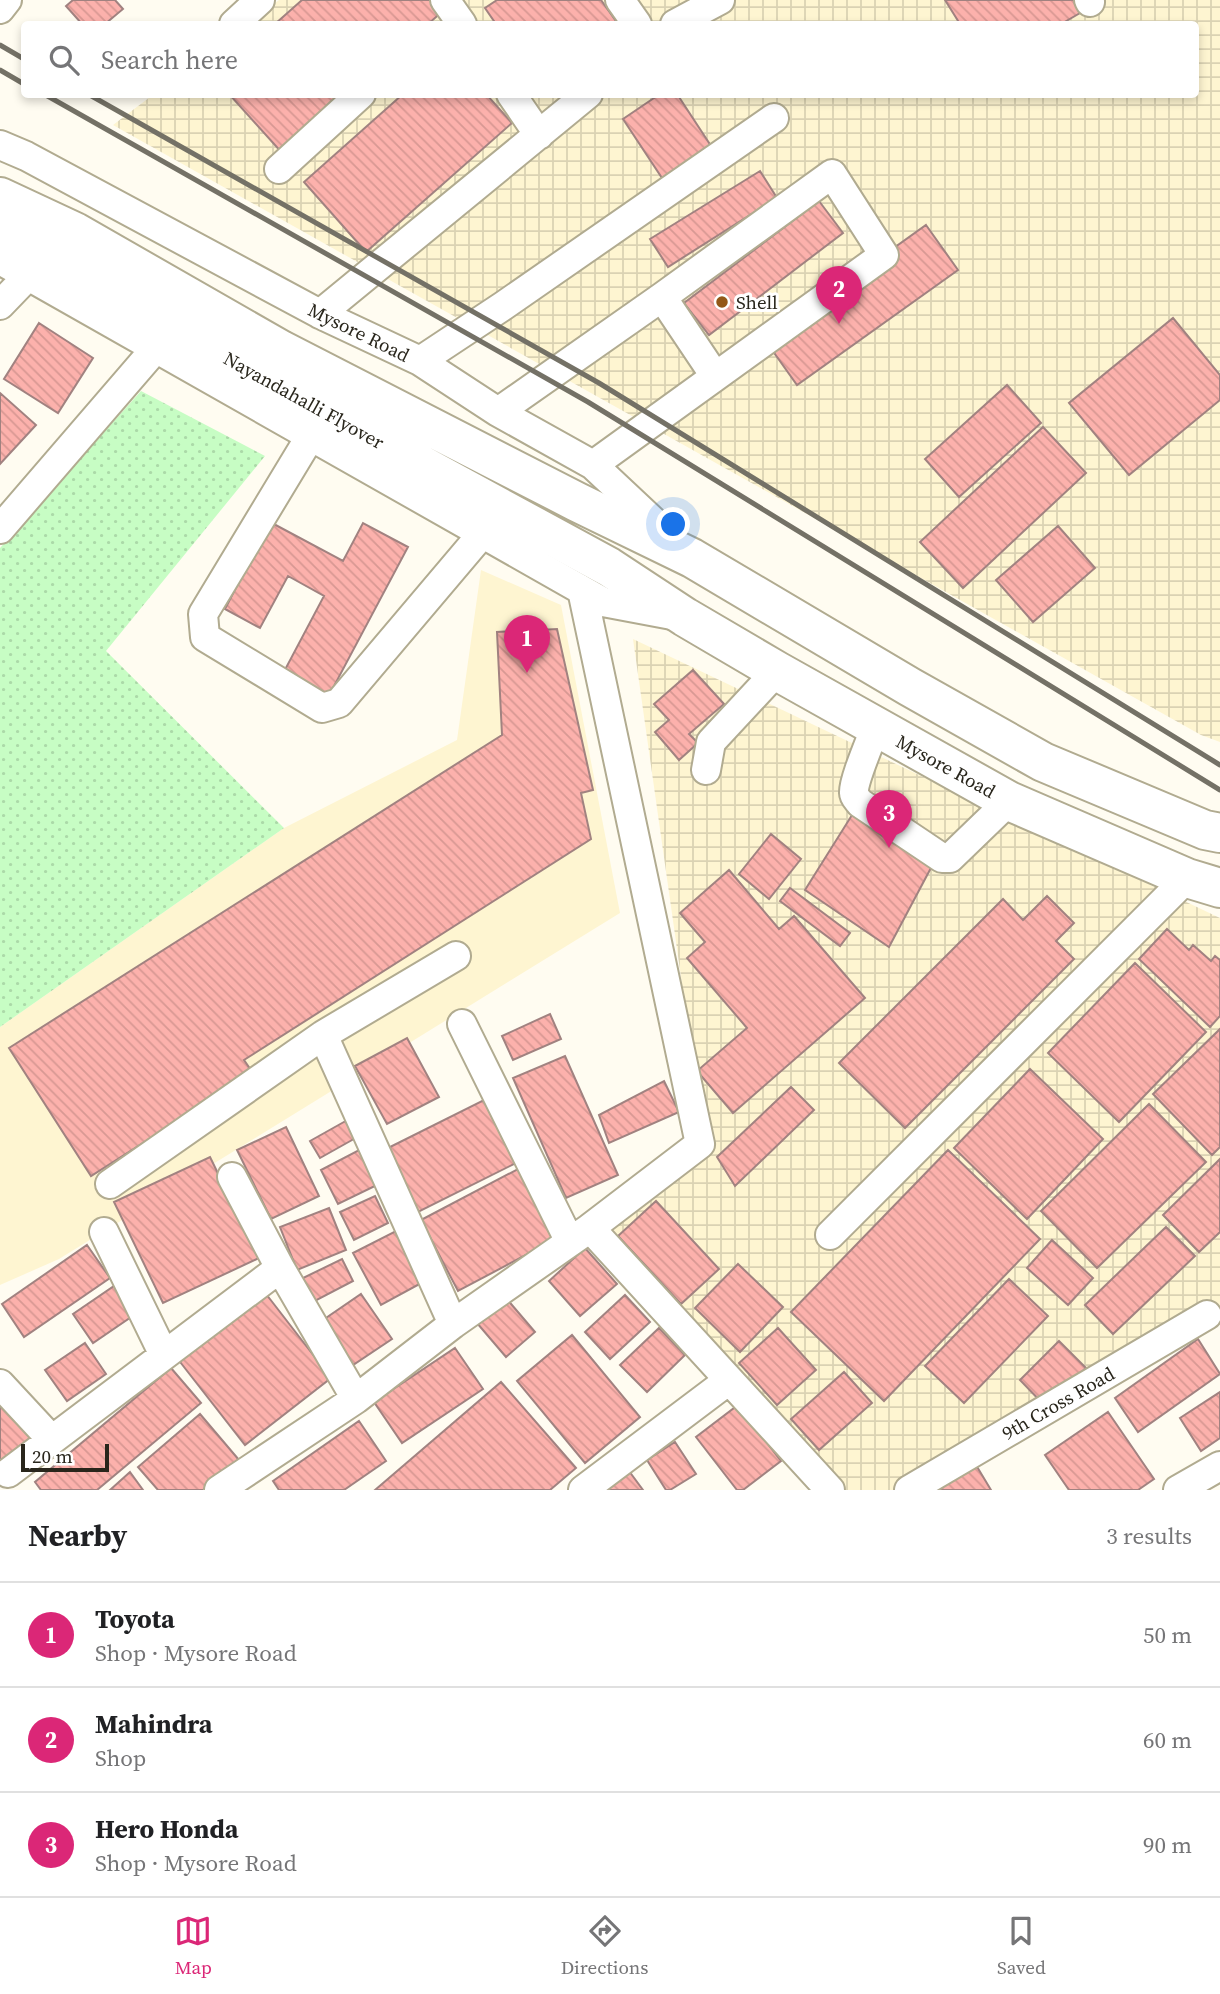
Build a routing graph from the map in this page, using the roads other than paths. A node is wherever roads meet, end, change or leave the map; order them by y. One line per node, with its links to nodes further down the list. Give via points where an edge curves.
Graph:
1 (7, 0): 5 (street)
2 (260, 0): 6 (street)
3 (620, 0): 7 (street)
4 (720, 0): 8 (street)
5 (0, 9)
6 (237, 21)
7 (635, 21)
8 (681, 21)
9 (357, 98): 15 (street)
10 (514, 98): 13 (street)
11 (583, 98): 13 (street)
12 (774, 118): 24 (street)
13 (539, 135): 22 (street)
14 (0, 145): 22 (street, Mysore Road)
15 (279, 169)
16 (0, 197): 18 (highway, Nayandahalli Flyover)
17 (0, 232): 18 (highway, Nayandahalli Flyover)
18 (55, 256): 19 (street, Mysore Road); 21 (street); 23 (street, Mysore Road); 29 (highway, Nayandahalli Flyover, via 281,350); 33 (highway, Nayandahalli Flyover)
19 (0, 260)
20 (662, 298): 25 (street); 25 (street, via 832,174 884,255); 26 (street)
21 (0, 305)
22 (320, 314): 24 (street, Mysore Road)
23 (156, 348): 27 (street, Mysore Road); 30 (street)
24 (420, 361): 26 (street, Mysore Road)
25 (715, 376): 28 (street)
26 (498, 412): 28 (street, Mysore Road)
27 (310, 437): 31 (street, Mysore Road); 31 (street, via 203,614 205,637 322,708 339,703)
28 (593, 465): 32 (street, Mysore Road)
29 (577, 502): 32 (highway, Mysore Road)
30 (0, 529)
31 (482, 534): 33 (street, Mysore Road)
32 (692, 558): 38 (highway, Mysore Road, via 1043,762)
33 (596, 578): 34 (highway, Mysore Road, via 685,617); 46 (street, via 701,1144)
34 (777, 671): 35 (highway, Mysore Road); 36 (street, via 711,742)
35 (876, 726): 37 (highway, Mysore Road); 37 (street, via 858,777 856,798 942,858 950,858)
36 (706, 770)
37 (1009, 801): 39 (highway, Mysore Road)
38 (1220, 833)
39 (1204, 883): 47 (street, via 990,1072)
40 (456, 956): 42 (street)
41 (462, 1024): 46 (street)
42 (323, 1035): 44 (street); 50 (street)
43 (232, 1177): 48 (street)
44 (110, 1184)
45 (104, 1232): 51 (street)
46 (580, 1235): 50 (street); 52 (street)
47 (830, 1235)
48 (280, 1268): 51 (street); 54 (street)
49 (1207, 1315): 61 (street, 9th Cross Road)
50 (453, 1324): 54 (street)
51 (164, 1355): 55 (street)
52 (729, 1380): 59 (street); 60 (street)
53 (0, 1384): 55 (street)
54 (356, 1399): 58 (street)
55 (52, 1440): 57 (street)
56 (1220, 1466): 62 (street)
57 (8, 1473)
58 (219, 1490)
59 (583, 1490)
60 (830, 1490)
61 (909, 1490)
62 (1178, 1490)

